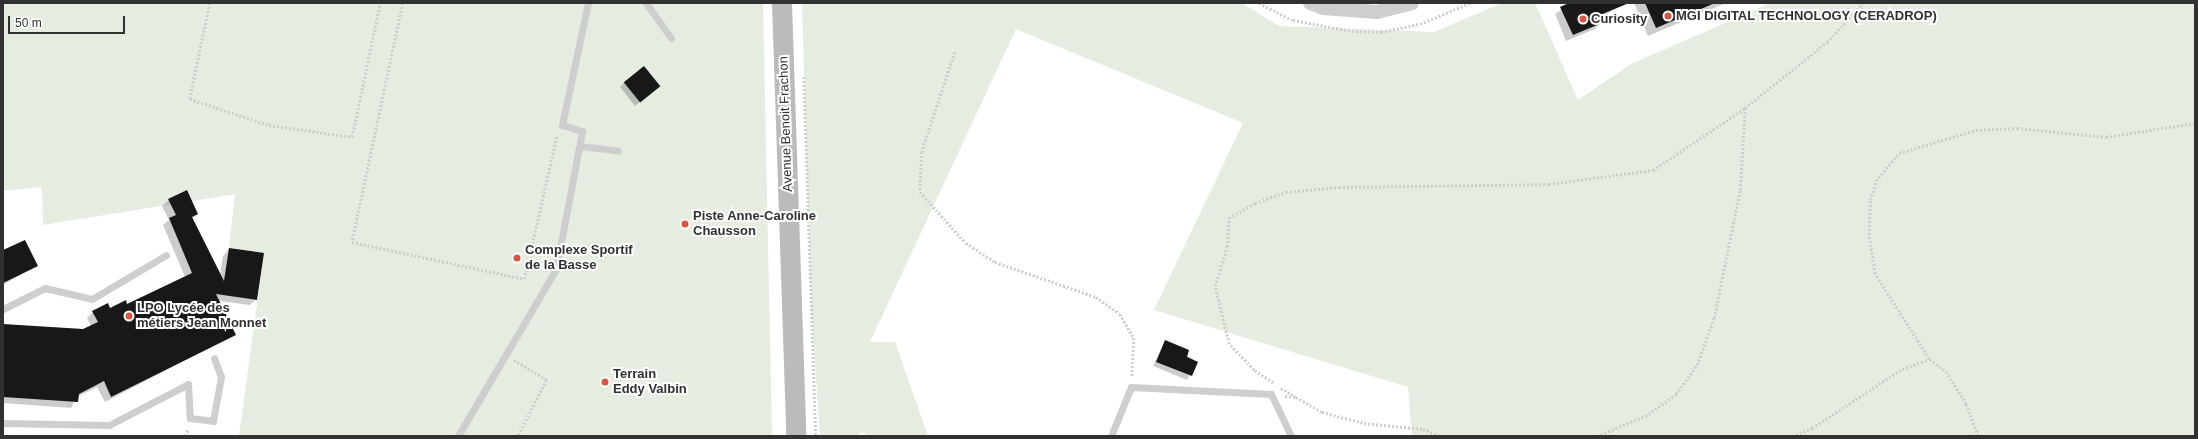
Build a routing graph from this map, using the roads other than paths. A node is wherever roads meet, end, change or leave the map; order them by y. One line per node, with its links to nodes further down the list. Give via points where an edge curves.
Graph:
1 (588, 3): 7 (lane, via 562,125 582,131)
2 (646, 3): 6 (lane)
3 (782, 3): 14 (main road, Avenue Benoit Frachon)
4 (1310, 3): 5 (street, via 1323,8 1377,12)
5 (1412, 3)
6 (671, 38)
7 (580, 146): 8 (lane); 13 (lane, via 556,269)
8 (618, 150)
9 (166, 255): 10 (lane, via 92,299 45,288)
10 (3, 309)
11 (214, 358): 12 (lane, via 221,377 213,422 190,418 188,384 109,425)
12 (3, 423)
13 (458, 436)
14 (796, 436)
15 (1111, 436): 16 (lane, via 1131,387 1271,394)
16 (1291, 436)

